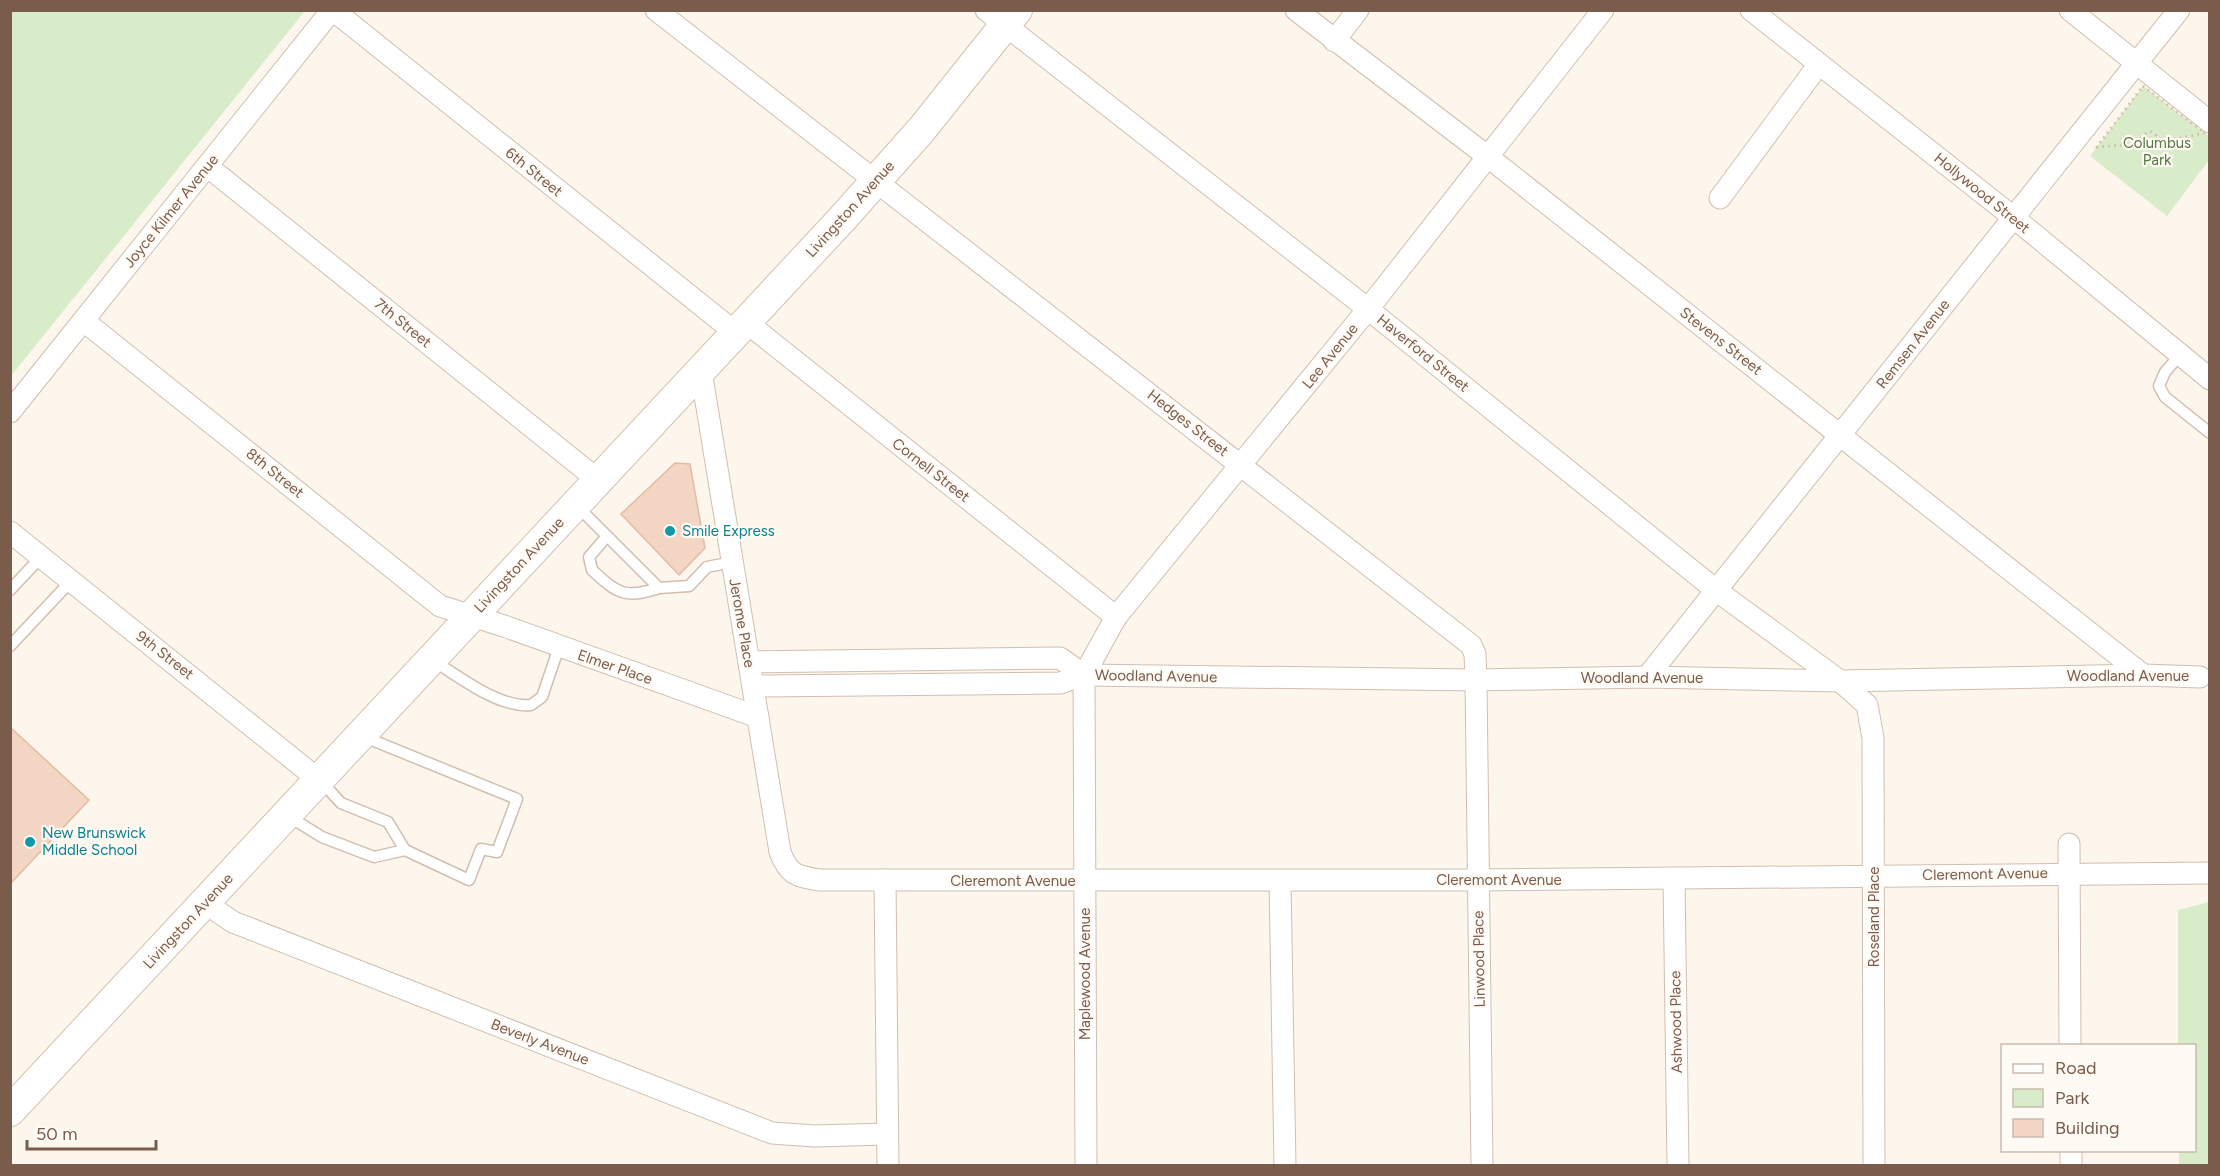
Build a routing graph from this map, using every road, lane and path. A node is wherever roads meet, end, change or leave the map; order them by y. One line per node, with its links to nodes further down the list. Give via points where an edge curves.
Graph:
1 (332, 10): 17 (street, Joyce Kilmer Avenue); 23 (street, 6th Street)
2 (656, 10): 18 (street, Hedges Street)
3 (1296, 10): 10 (street, Stevens Street)
4 (1358, 10): 10 (street)
5 (1603, 10): 16 (street, Lee Avenue)
6 (1751, 10): 11 (street, Hollywood Street)
7 (2070, 10): 12 (street)
8 (2178, 10): 12 (street, Remsen Avenue)
9 (1003, 16): 18 (main road, Livingston Avenue, via 922,129); 21 (street, Haverford Street)
10 (1334, 41): 16 (street, Stevens Street)
11 (1819, 64): 19 (street); 20 (street, Hollywood Street)
12 (2137, 64): 13 (street); 20 (street, Remsen Avenue)
13 (2210, 122)
14 (2162, 142): 15 (path); 15 (path, via 2149,131); 15 (path, via 2205,133 2143,86 2097,147)
15 (2139, 144)
16 (1487, 156): 21 (street, Lee Avenue); 29 (street, Stevens Street)
17 (207, 166): 22 (street, Joyce Kilmer Avenue); 31 (street, 7th Street)
18 (876, 181): 23 (main road, Livingston Avenue); 30 (street, Hedges Street)
19 (1720, 198)
20 (2013, 217): 24 (street, Hollywood Street); 29 (street, Remsen Avenue)
21 (1368, 309): 30 (street, Lee Avenue); 40 (street, Haverford Street)
22 (84, 321): 27 (street, Joyce Kilmer Avenue); 41 (street, 8th Street, via 440,606)
23 (741, 328): 25 (main road, Livingston Avenue); 42 (street, Cornell Street)
24 (2180, 355): 26 (street, Hollywood Street); 28 (lane, via 2159,386 2165,397)
25 (701, 370): 31 (main road, Livingston Avenue); 36 (street, Jerome Place)
26 (2210, 379)
27 (10, 412)
28 (2210, 433)
29 (1840, 436): 40 (street, Remsen Avenue); 48 (street, Stevens Street)
30 (1242, 465): 42 (street, Lee Avenue); 51 (street, Hedges Street, via 1470,645 1475,654)
31 (598, 480): 32 (main road, Livingston Avenue)
32 (575, 505): 34 (lane); 41 (main road, Livingston Avenue)
33 (10, 531): 35 (street, 9th Street)
34 (607, 536): 38 (lane); 38 (lane, via 589,557 592,570 624,594)
35 (41, 557): 37 (street, 9th Street); 39 (lane)
36 (732, 562): 38 (lane, via 707,567 689,586); 46 (street, Jerome Place)
37 (71, 581): 43 (lane); 56 (street, 9th Street)
38 (659, 588)
39 (10, 591)
40 (1717, 591): 49 (street, Remsen Avenue); 52 (street, Haverford Street)
41 (472, 616): 44 (street, Elmer Place); 45 (main road, Livingston Avenue)
42 (1116, 617): 47 (street, Lee Avenue)
43 (10, 646)
44 (559, 647): 45 (lane, via 542,697 531,705 513,704 476,688); 54 (street, Elmer Place)
45 (431, 659): 55 (main road, Livingston Avenue)
46 (749, 662): 47 (street, Woodland Avenue, via 1060,658); 53 (street, Jerome Place)
47 (1084, 675): 51 (street, Woodland Avenue); 53 (street, Woodland Avenue, via 1060,683); 68 (street, Maplewood Avenue)
48 (2143, 675): 50 (street, Woodland Avenue); 52 (street, Woodland Avenue)
49 (1647, 677): 51 (street, Woodland Avenue); 52 (street, Woodland Avenue)
50 (2200, 677)
51 (1476, 680): 66 (street, Linwood Place)
52 (1840, 681): 63 (street, Roseland Place, via 1867,705 1873,738)
53 (753, 686): 54 (street, Jerome Place)
54 (758, 717): 60 (street, Jerome Place, via 780,852)
55 (360, 736): 56 (main road, Livingston Avenue); 59 (lane, via 517,799 497,852 481,849 469,880)
56 (320, 780): 57 (main road, Livingston Avenue); 59 (lane, via 341,803 388,822)
57 (286, 815): 59 (lane, via 322,837 374,856); 69 (main road, Livingston Avenue)
58 (2069, 844): 61 (street)
59 (405, 850)
60 (791, 872): 65 (street, Cleremont Avenue, via 819,880)
61 (2069, 873): 62 (street, Cleremont Avenue); 63 (street, Cleremont Avenue); 70 (street)
62 (2210, 873)
63 (1875, 876): 64 (street, Cleremont Avenue); 78 (street, Roseland Place)
64 (1674, 878): 66 (street, Cleremont Avenue); 77 (street, Ashwood Place)
65 (885, 880): 68 (street, Cleremont Avenue); 72 (street)
66 (1478, 880): 67 (street, Cleremont Avenue); 76 (street, Linwood Place)
67 (1280, 881): 68 (street, Cleremont Avenue); 75 (street)
68 (1084, 882): 74 (street, Maplewood Avenue)
69 (205, 903): 71 (main road, Livingston Avenue); 72 (street, Beverly Avenue, via 233,922 772,1133)
70 (2070, 1044)
71 (10, 1111)
72 (887, 1134): 73 (street)
73 (888, 1166)
74 (1086, 1166)
75 (1285, 1166)
76 (1482, 1166)
77 (1677, 1166)
78 (1874, 1166)

